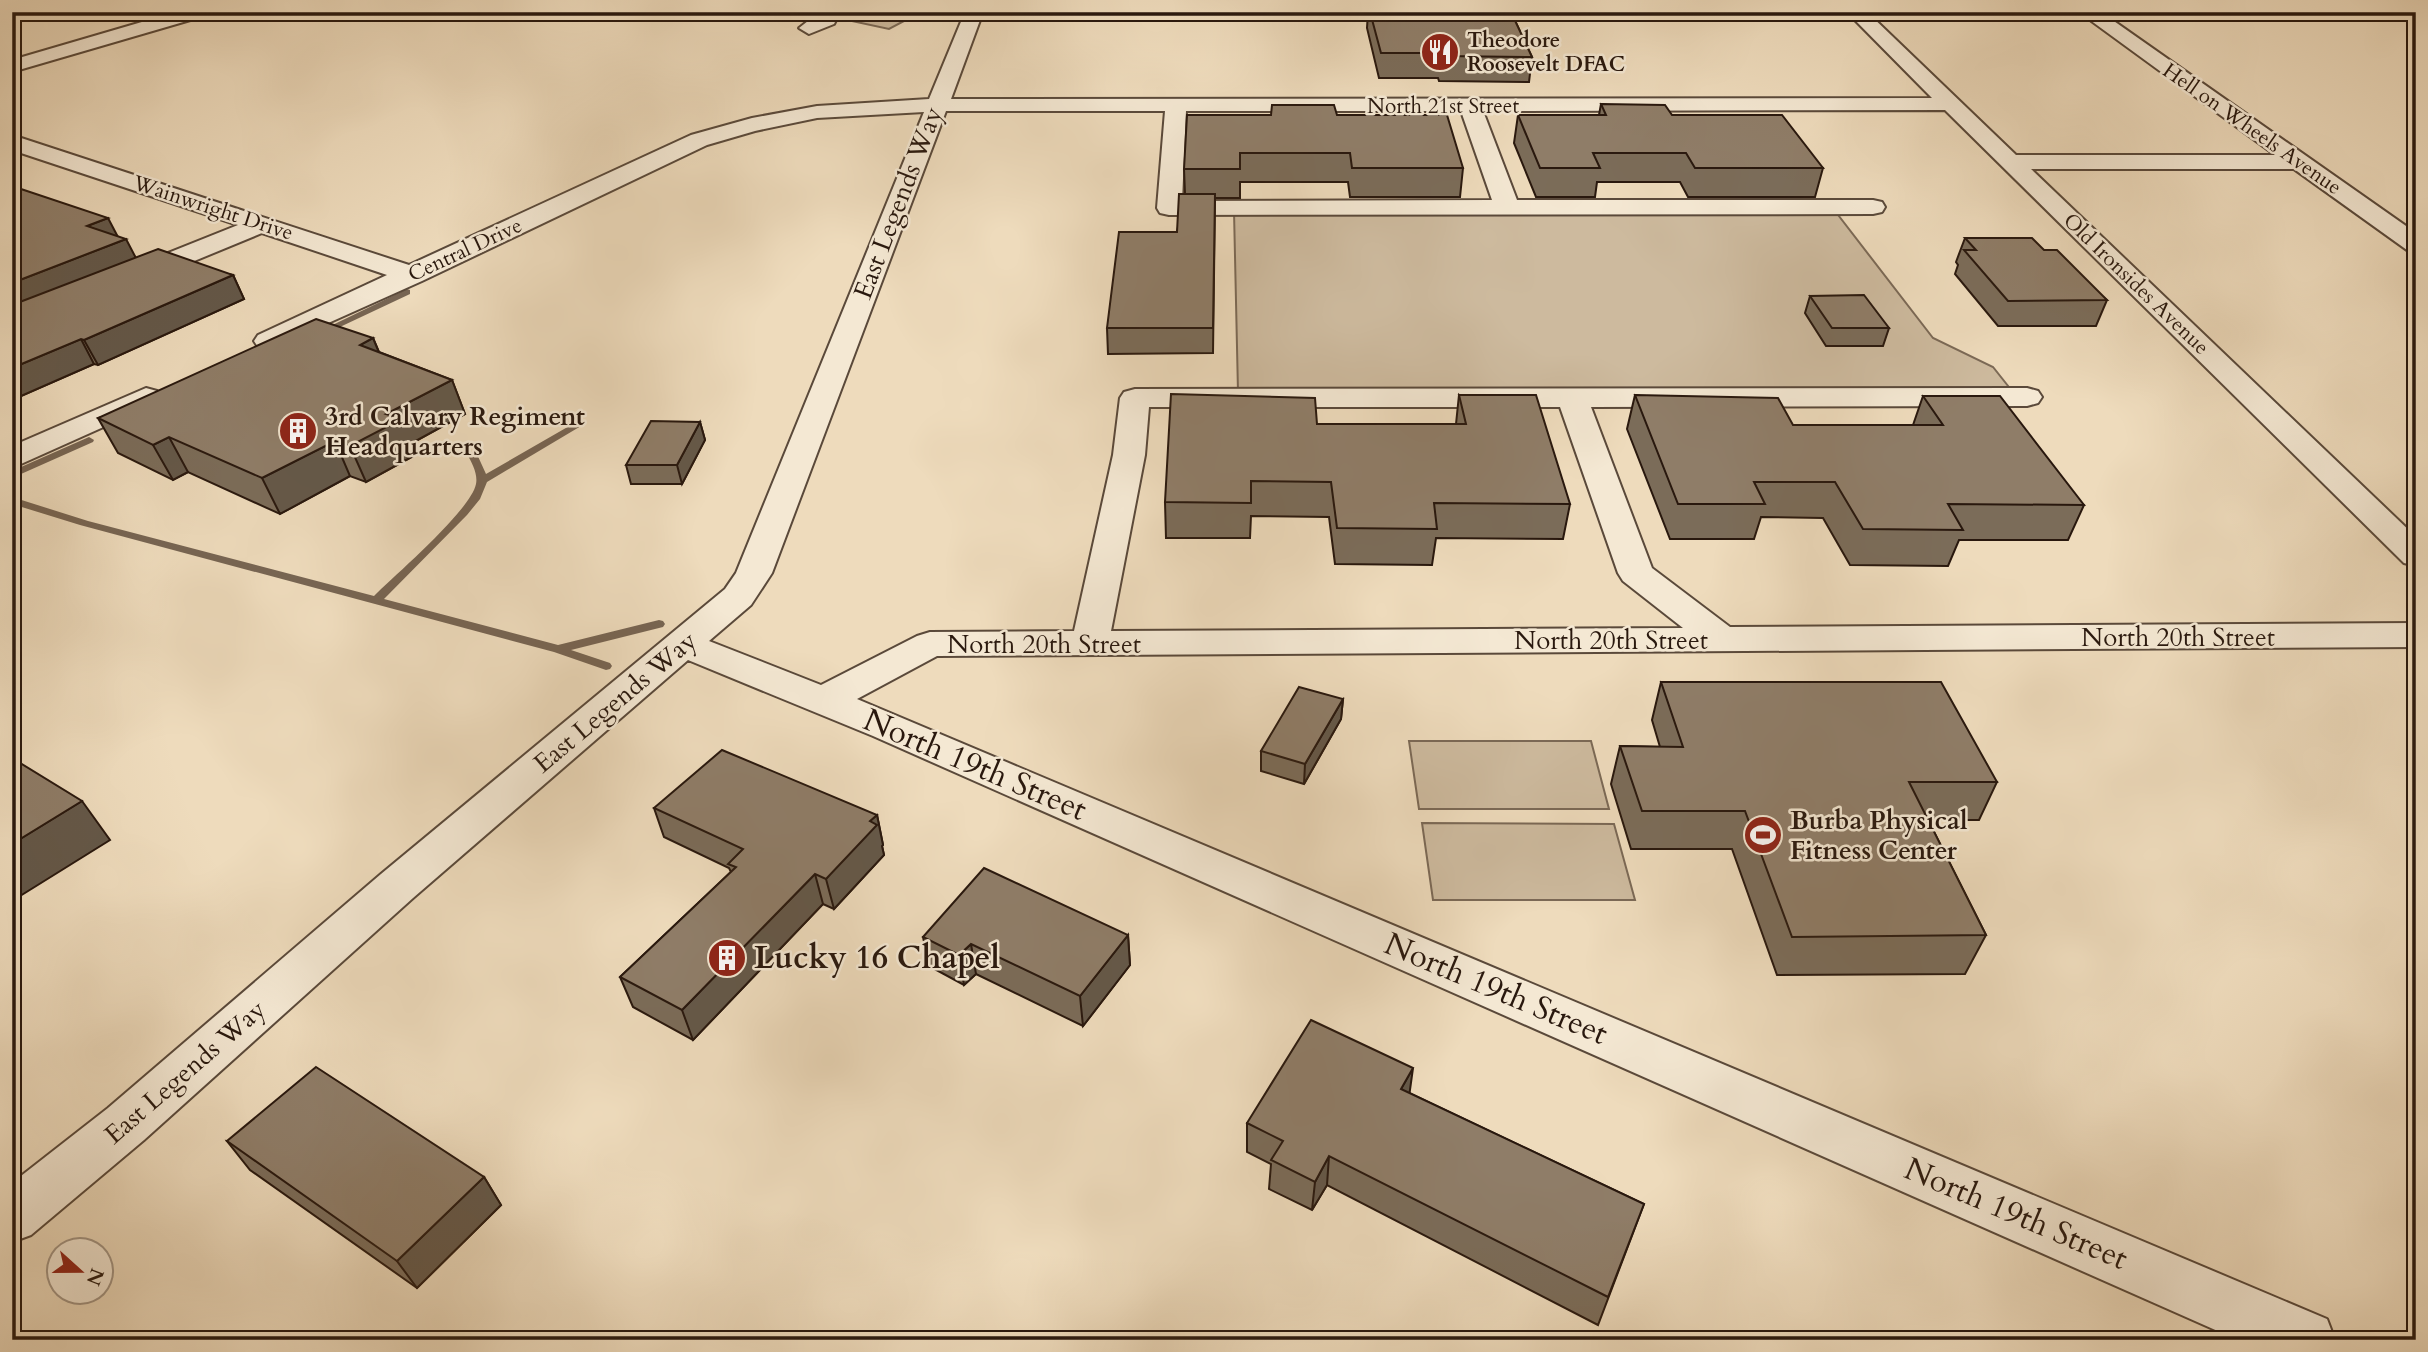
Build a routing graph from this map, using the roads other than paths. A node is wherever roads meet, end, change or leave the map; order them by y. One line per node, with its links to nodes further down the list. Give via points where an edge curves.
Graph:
1 (197, 12): 7 (street)
2 (790, 12): 6 (street, via 827,20)
3 (1856, 12): 8 (street, Old Ironsides Avenue)
4 (2088, 12): 16 (street, Hell on Wheels Avenue)
5 (976, 14): 9 (street, East Legends Way)
6 (809, 28)
7 (12, 66)
8 (1950, 104): 11 (street, North 21st Street); 15 (street, Old Ironsides Avenue)
9 (936, 105): 10 (street, North 21st Street); 21 (street, Central Drive, via 817,112 699,140); 32 (street, East Legends Way, via 754,573 738,597)
10 (1176, 106): 11 (street, North 21st Street); 17 (street, via 1170,208)
11 (1470, 106): 17 (street)
12 (12, 142): 13 (street, Wainwright Drive)
13 (36, 150): 14 (street); 19 (street, Wainwright Drive)
14 (12, 158)
15 (2011, 162): 16 (street); 28 (street, Old Ironsides Avenue)
16 (2299, 162): 20 (street, Hell on Wheels Avenue)
17 (1507, 207): 18 (street)
18 (1872, 207)
19 (263, 224): 21 (street, Wainwright Drive); 22 (street)
20 (2416, 245)
21 (413, 275): 23 (street, Central Drive)
22 (113, 285)
23 (238, 355)
24 (175, 383): 27 (street)
25 (2027, 397): 26 (street)
26 (1572, 398): 30 (street, via 1636,573); 31 (street, via 1135,398 1129,455)
27 (12, 458)
28 (2416, 556)
29 (2416, 635): 30 (street, North 20th Street)
30 (1721, 639): 31 (street, North 20th Street)
31 (1090, 643): 33 (street, North 20th Street, via 930,644)
32 (683, 644): 33 (street, North 19th Street); 34 (street, East Legends Way)
33 (821, 701): 35 (street, North 19th Street)
34 (12, 1217)
35 (2306, 1340)

